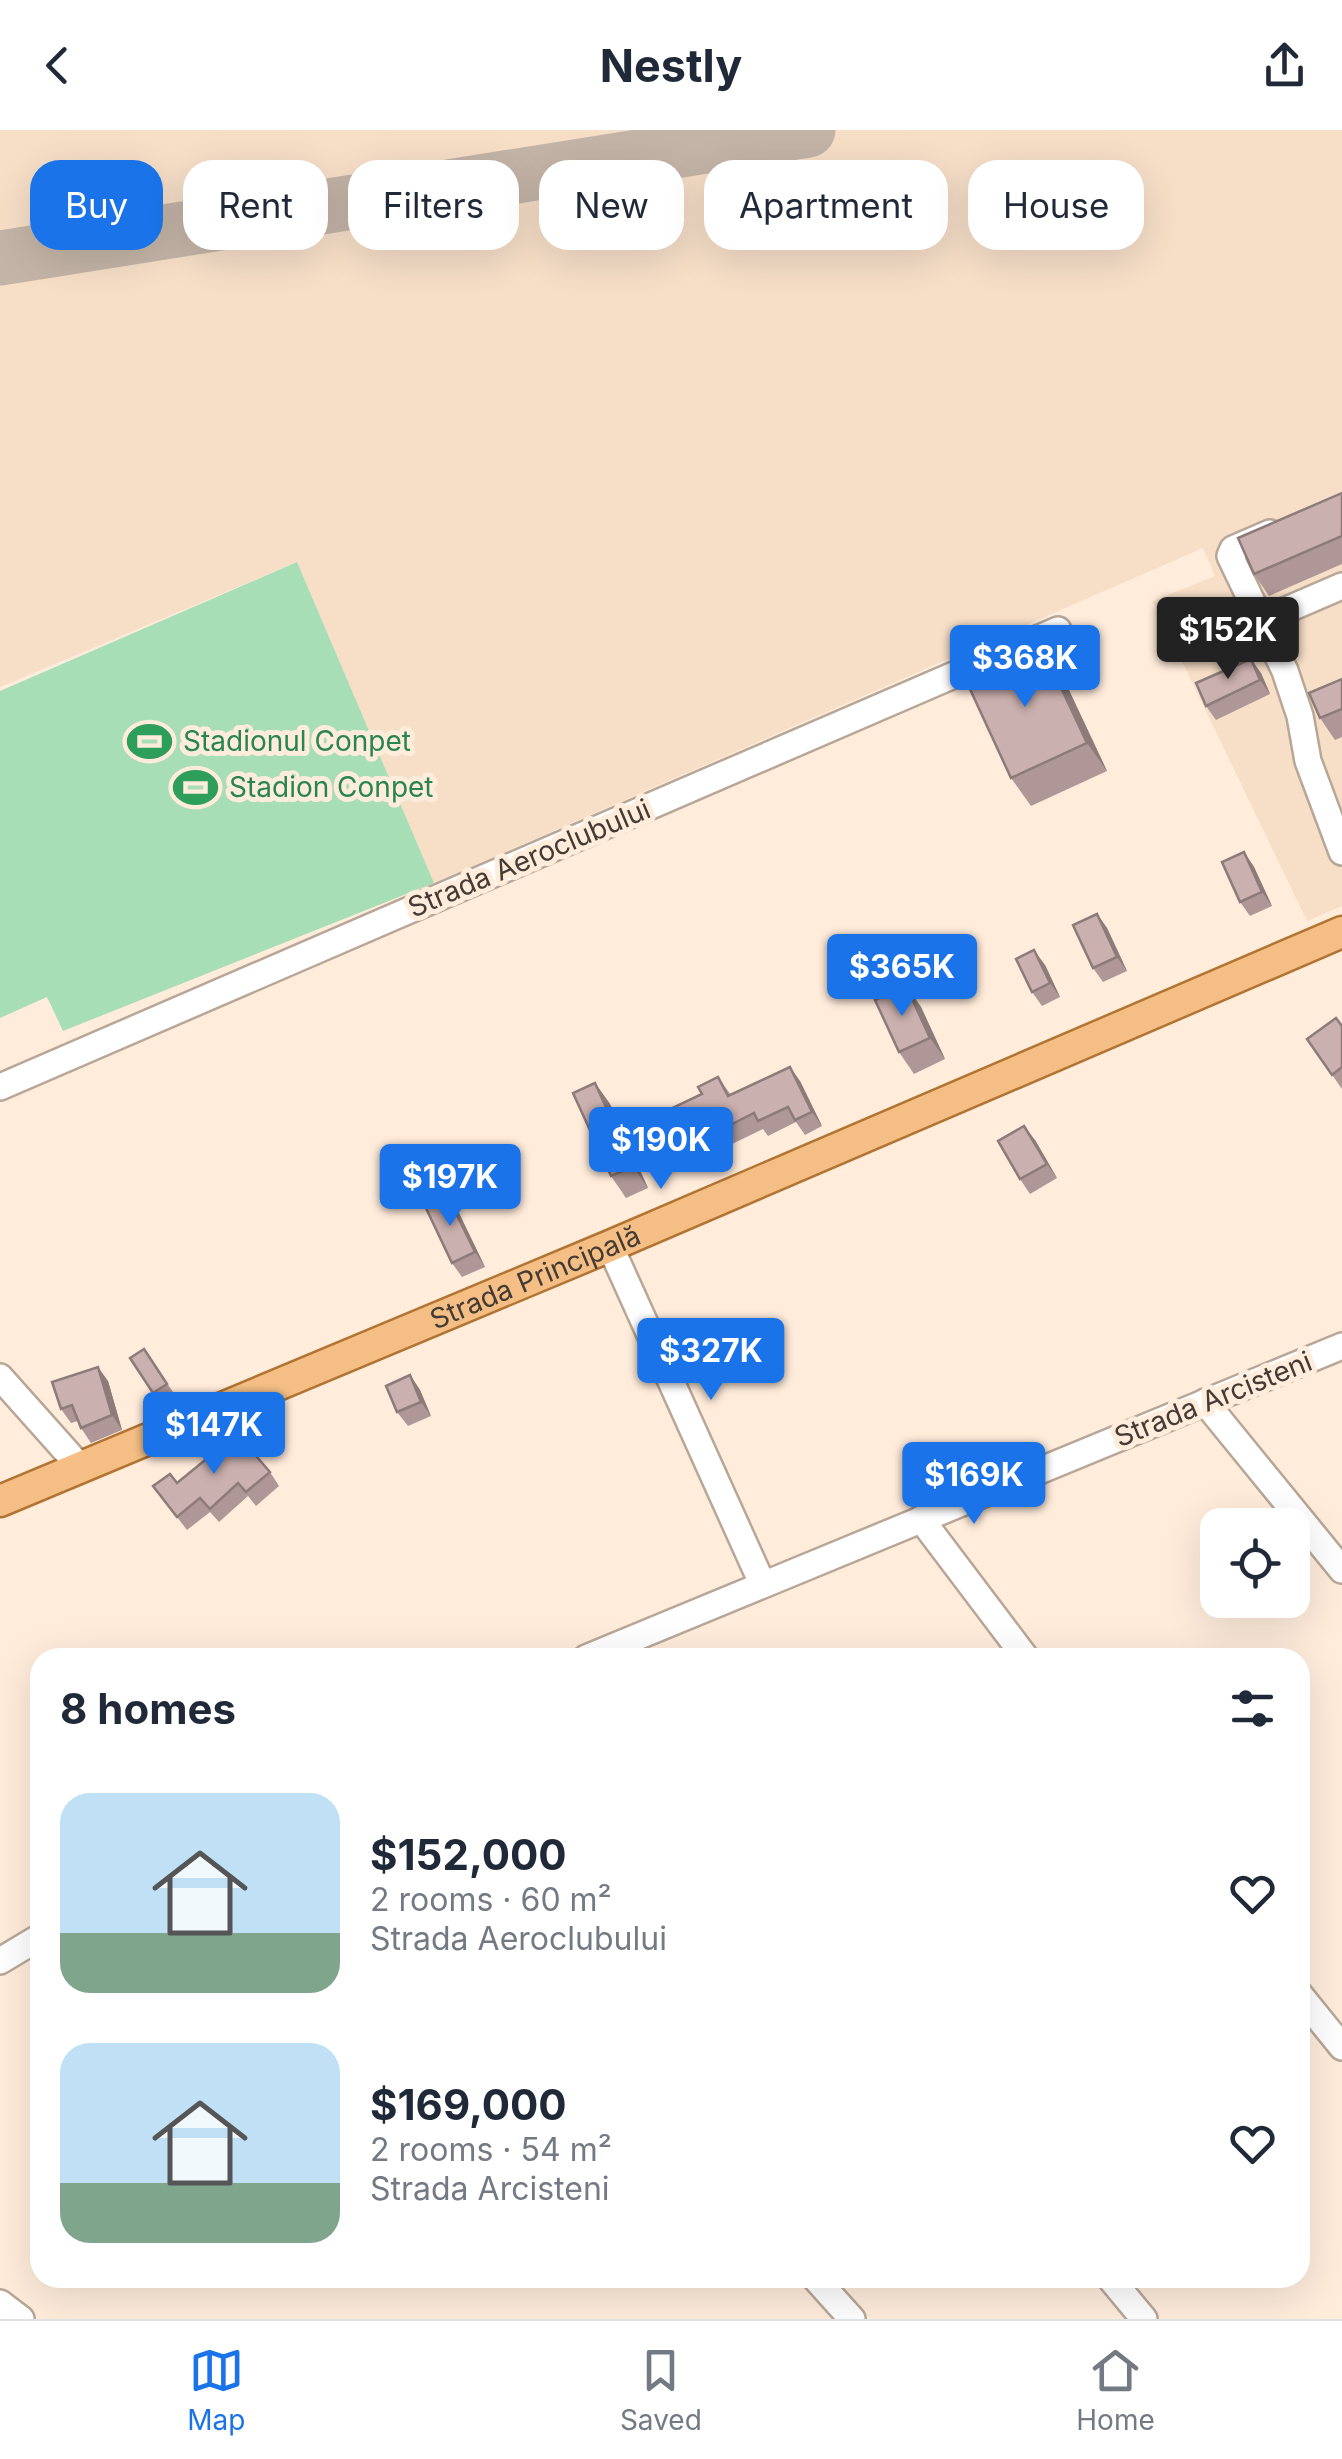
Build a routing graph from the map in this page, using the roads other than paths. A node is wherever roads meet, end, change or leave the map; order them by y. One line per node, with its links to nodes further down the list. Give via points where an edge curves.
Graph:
1 (1289, 525): 3 (street, via 1231,552)
2 (1342, 586): 3 (street)
3 (1263, 620): 5 (street)
4 (1058, 630): 7 (street, Strada Aeroclubului)
5 (1342, 852)
6 (1342, 932): 8 (main road, Strada Principală)
7 (0, 1086)
8 (610, 1246): 12 (main road, Strada Principală); 16 (street)
9 (1342, 1346): 11 (street, Strada Arcisteni)
10 (0, 1377): 12 (street)
11 (1205, 1402): 14 (street, Strada Arcisteni); 15 (street)
12 (82, 1469): 13 (main road, Strada Principală)
13 (0, 1501)
14 (921, 1519): 16 (street, Strada Arcisteni); 18 (street)
15 (1342, 1570)
16 (762, 1583): 17 (street, Strada Arcisteni)
17 (609, 1648)
18 (1018, 1648)
19 (30, 1944): 20 (street)
20 (0, 1961)
21 (1310, 2008): 22 (street)
22 (1342, 2047)
23 (824, 2288): 27 (street)
24 (1118, 2288): 28 (street)
25 (0, 2302): 26 (street)
26 (21, 2319)
27 (852, 2319)
28 (1144, 2319)

